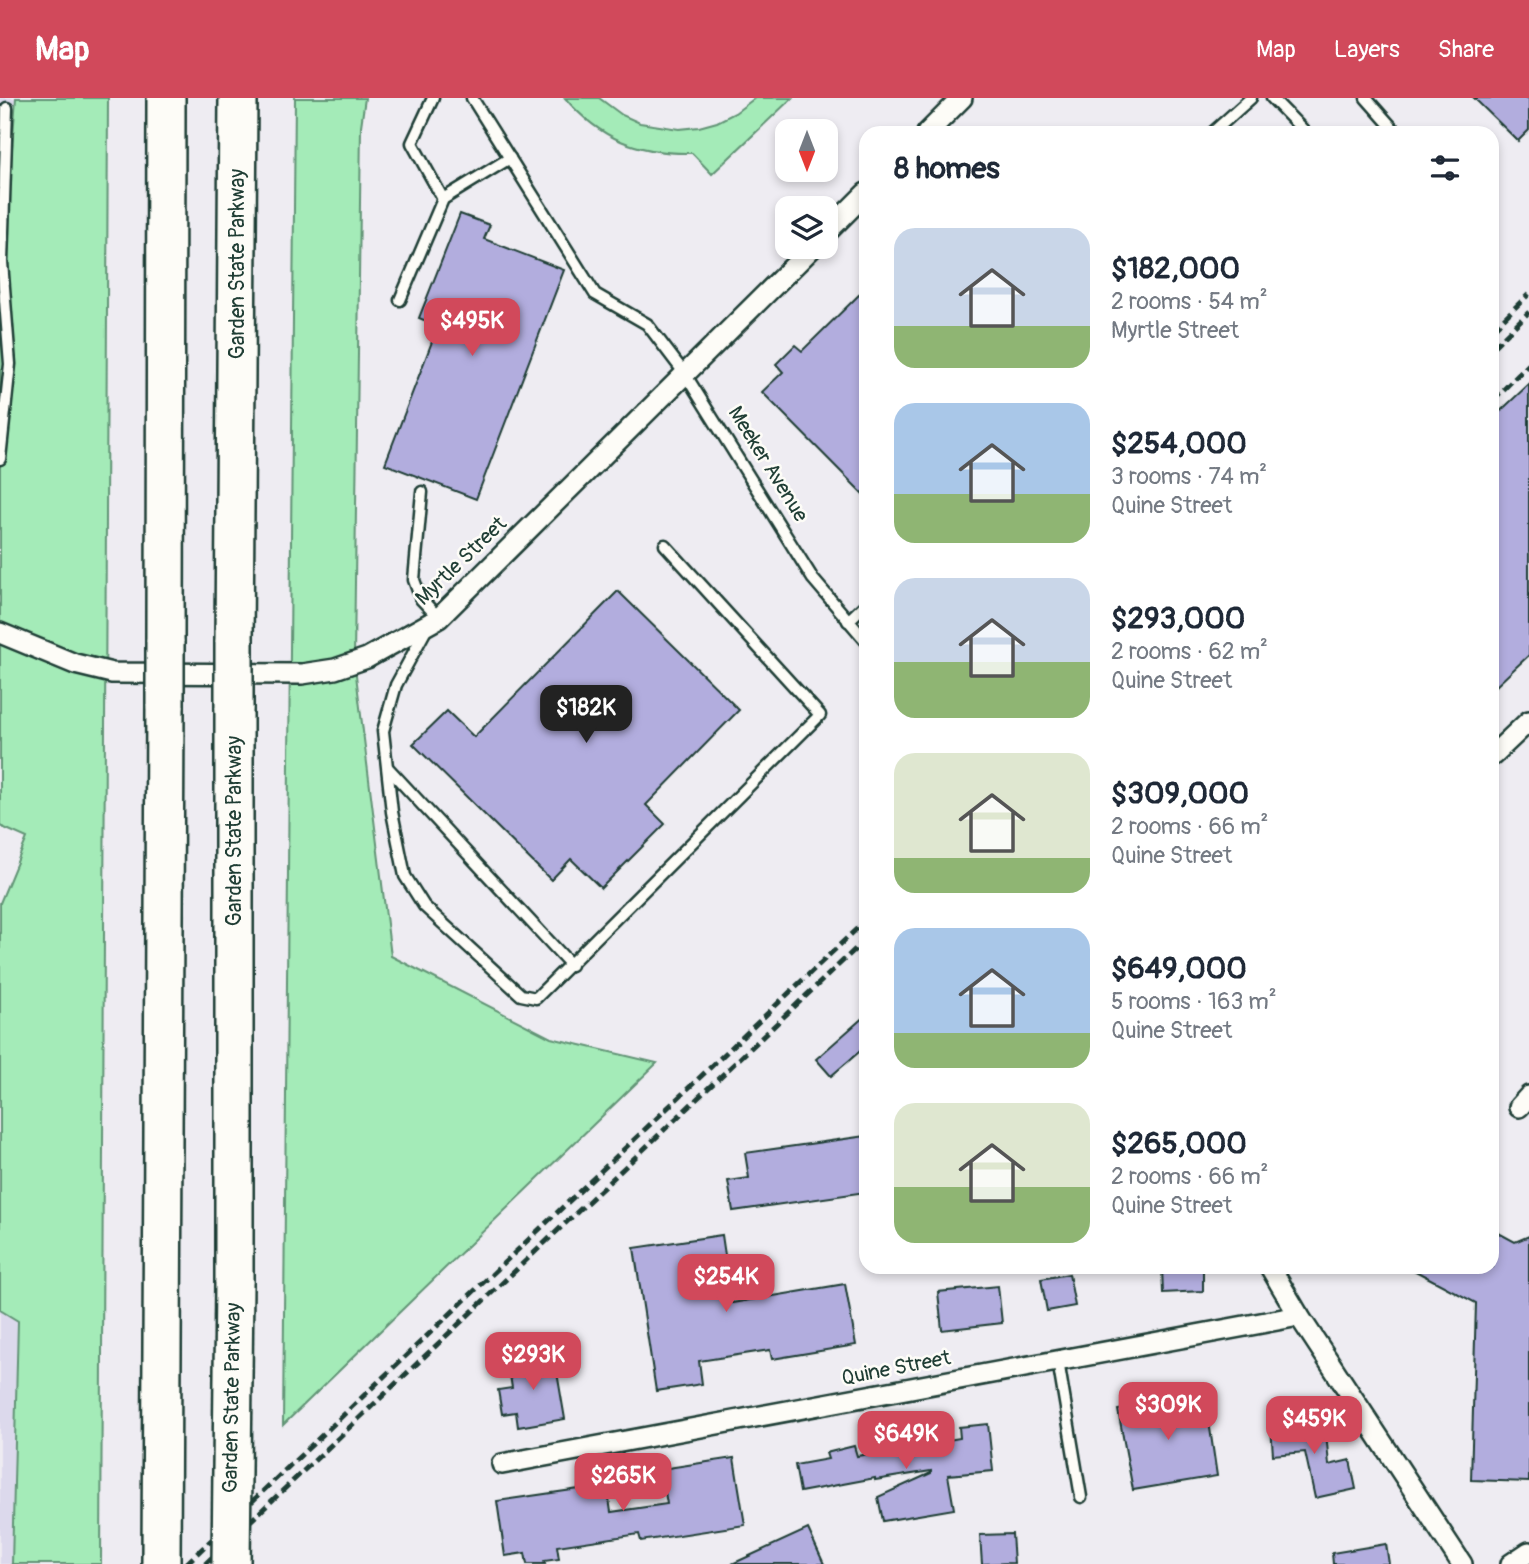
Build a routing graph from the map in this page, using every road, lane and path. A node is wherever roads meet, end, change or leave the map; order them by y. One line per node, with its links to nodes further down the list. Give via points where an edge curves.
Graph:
1 (166, 98): 39 (highway, bridge)
2 (238, 98): 40 (highway, Garden State Parkway, bridge)
3 (433, 98): 15 (lane, via 412,143)
4 (472, 98): 14 (lane, Meeker Avenue)
5 (962, 98): 10 (street)
6 (1251, 98): 11 (lane)
7 (1272, 98): 12 (lane)
8 (1366, 98): 13 (lane)
9 (6, 108): 21 (lane, via 2,262 10,364)
10 (934, 126)
11 (1220, 126)
12 (1299, 126)
13 (1391, 126)
14 (510, 158): 15 (lane); 20 (lane, Meeker Avenue, via 596,294 647,324)
15 (443, 199): 19 (lane)
16 (859, 200): 17 (street)
17 (838, 221)
18 (801, 259): 20 (street, Myrtle Street)
19 (400, 300)
20 (685, 374): 25 (street, Myrtle Street); 26 (lane, Meeker Avenue, via 813,579)
21 (0, 459)
22 (422, 492): 25 (lane, via 414,580)
23 (664, 545): 32 (lane, via 820,715)
24 (859, 611): 26 (lane)
25 (433, 621): 27 (street, Myrtle Street, via 351,664 302,674 112,673 75,664); 31 (lane, via 397,685 383,731)
26 (848, 621): 28 (lane, Meeker Avenue)
27 (0, 633)
28 (859, 633)
29 (1529, 721): 30 (street)
30 (1499, 749)
31 (387, 768): 32 (lane); 32 (lane, via 405,876 424,906 521,995 537,998)
32 (571, 965)
33 (1274, 1274): 34 (street)
34 (1299, 1316): 35 (street, Quine Street); 41 (street)
35 (1058, 1361): 36 (street, Quine Street); 37 (lane)
36 (502, 1464)
37 (1081, 1497)
38 (1529, 1552): 42 (street)
39 (161, 1564)
40 (231, 1564)
41 (1462, 1564)
42 (1511, 1564)

